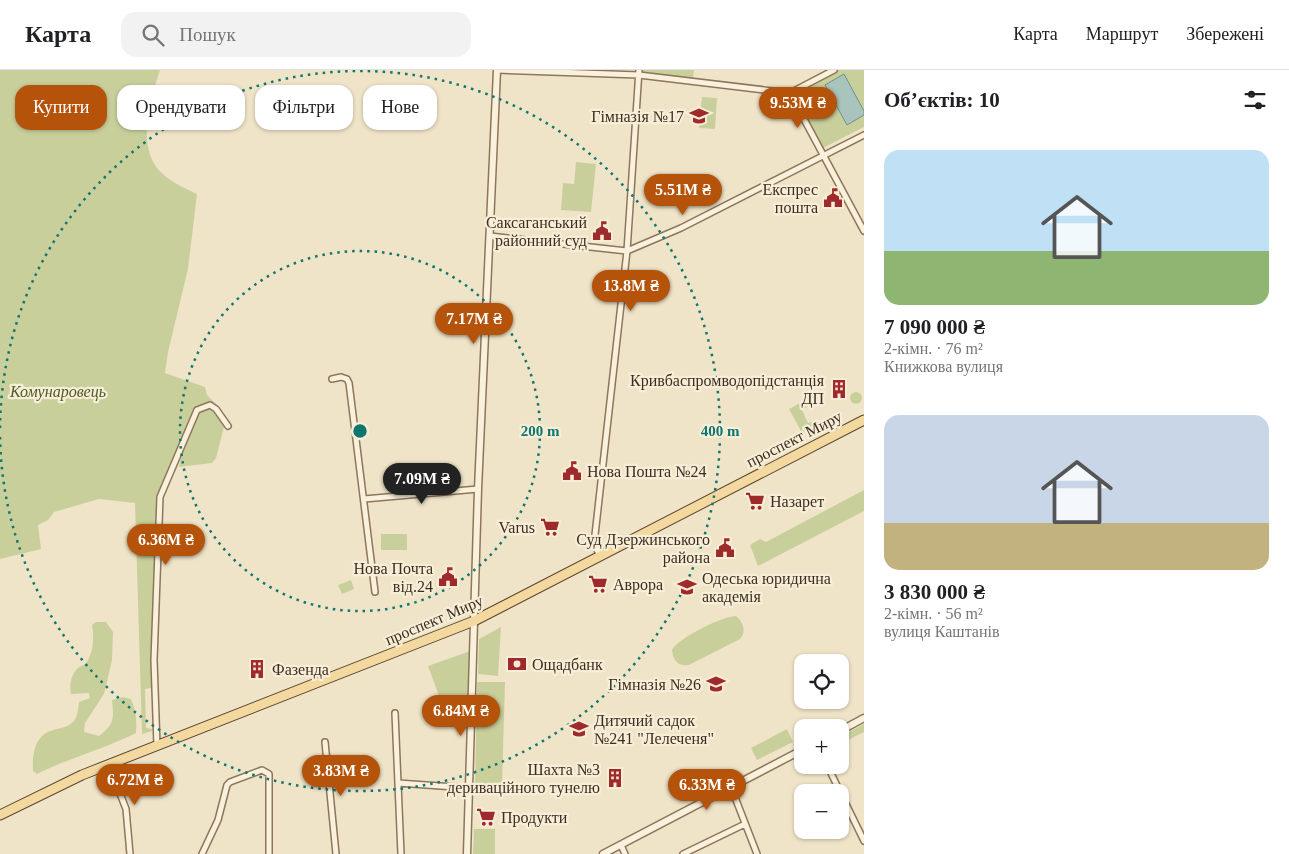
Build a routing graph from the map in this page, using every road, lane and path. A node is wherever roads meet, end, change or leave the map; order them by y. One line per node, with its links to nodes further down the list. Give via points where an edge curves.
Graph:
1 (497, 70): 3 (street); 8 (street)
2 (834, 70): 4 (street)
3 (639, 73): 4 (street); 9 (street)
4 (790, 93): 6 (street)
5 (864, 135): 6 (street)
6 (824, 156): 7 (street); 9 (street)
7 (864, 231)
8 (490, 236): 9 (street); 13 (street)
9 (628, 251): 15 (street, via 594,544)
10 (332, 379): 14 (street, via 341,377 349,383)
11 (864, 420): 15 (main road, проспект Миру)
12 (228, 426): 22 (street, via 216,409 204,406 198,410 160,496 154,660)
13 (478, 488): 14 (street); 17 (street)
14 (364, 499): 16 (street)
15 (600, 557): 17 (main road, проспект Миру)
16 (375, 592)
17 (474, 622): 22 (main road, проспект Миру); 28 (street)
18 (395, 713): 26 (street)
19 (864, 718): 20 (street)
20 (849, 726)
21 (325, 742): 36 (street)
22 (157, 746): 24 (main road, проспект Миру)
23 (794, 754): 27 (street)
24 (109, 764): 29 (main road, проспект Миру, via 59,785); 33 (street, via 126,809)
25 (832, 774): 31 (street)
26 (398, 783): 28 (street); 37 (street)
27 (731, 787): 30 (street); 32 (street)
28 (469, 788): 38 (street)
29 (0, 816)
30 (745, 824): 41 (street); 42 (street)
31 (864, 841)
32 (621, 845): 39 (street); 40 (street)
33 (130, 854)
34 (202, 854): 35 (street, via 218,820 226,785 262,770 269,774)
35 (269, 854)
36 (336, 854)
37 (401, 854)
38 (467, 854)
39 (603, 854)
40 (625, 854)
41 (683, 854)
42 (757, 854)

